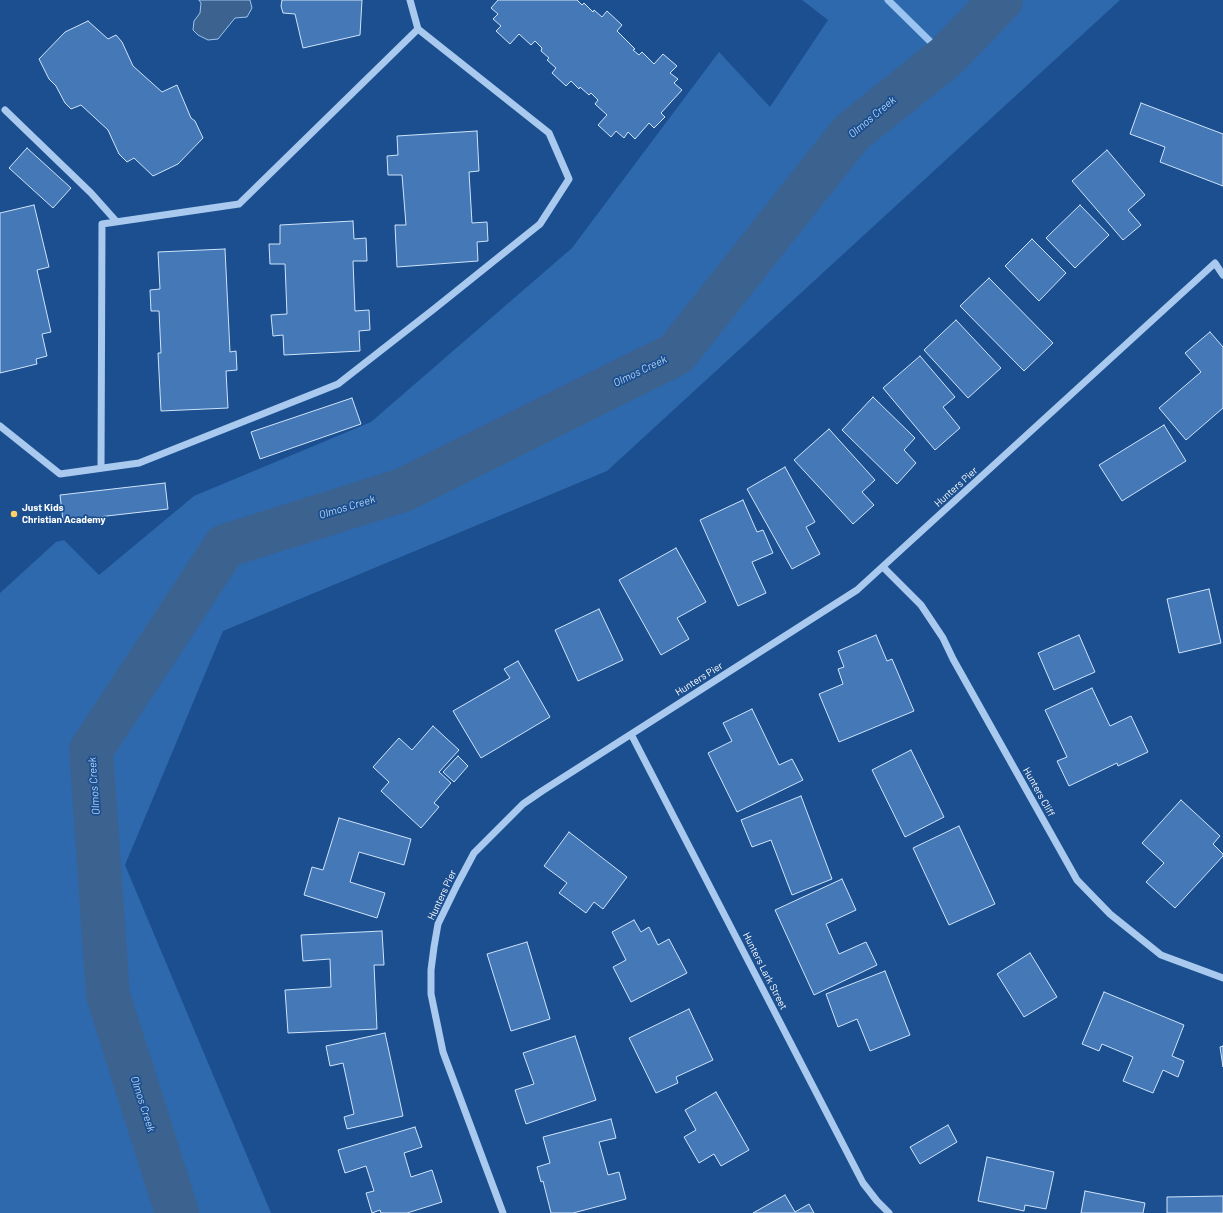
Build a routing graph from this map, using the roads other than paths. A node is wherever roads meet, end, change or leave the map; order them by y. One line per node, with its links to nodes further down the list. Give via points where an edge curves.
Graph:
1 (410, 0): 2 (street)
2 (418, 29): 4 (street, via 239,204); 7 (street, via 548,133 569,179 540,224 338,384 140,463)
3 (5, 110): 4 (street)
4 (116, 221): 7 (street, via 102,224)
5 (1223, 275): 8 (street, Hunters Pier, via 1215,264)
6 (0, 426): 7 (street, via 60,474)
7 (101, 468)
8 (883, 567): 9 (street, Hunters Pier, via 857,590); 10 (street, Hunters Cliff, via 921,605 943,638 1077,880 1110,914 1161,955)
9 (631, 734): 11 (street, Hunters Pier, via 523,804 474,853 438,924 431,970 431,994 443,1052); 12 (street, Hunters Lark Street, via 863,1183)
10 (1223, 978)
11 (503, 1213)
12 (889, 1213)

